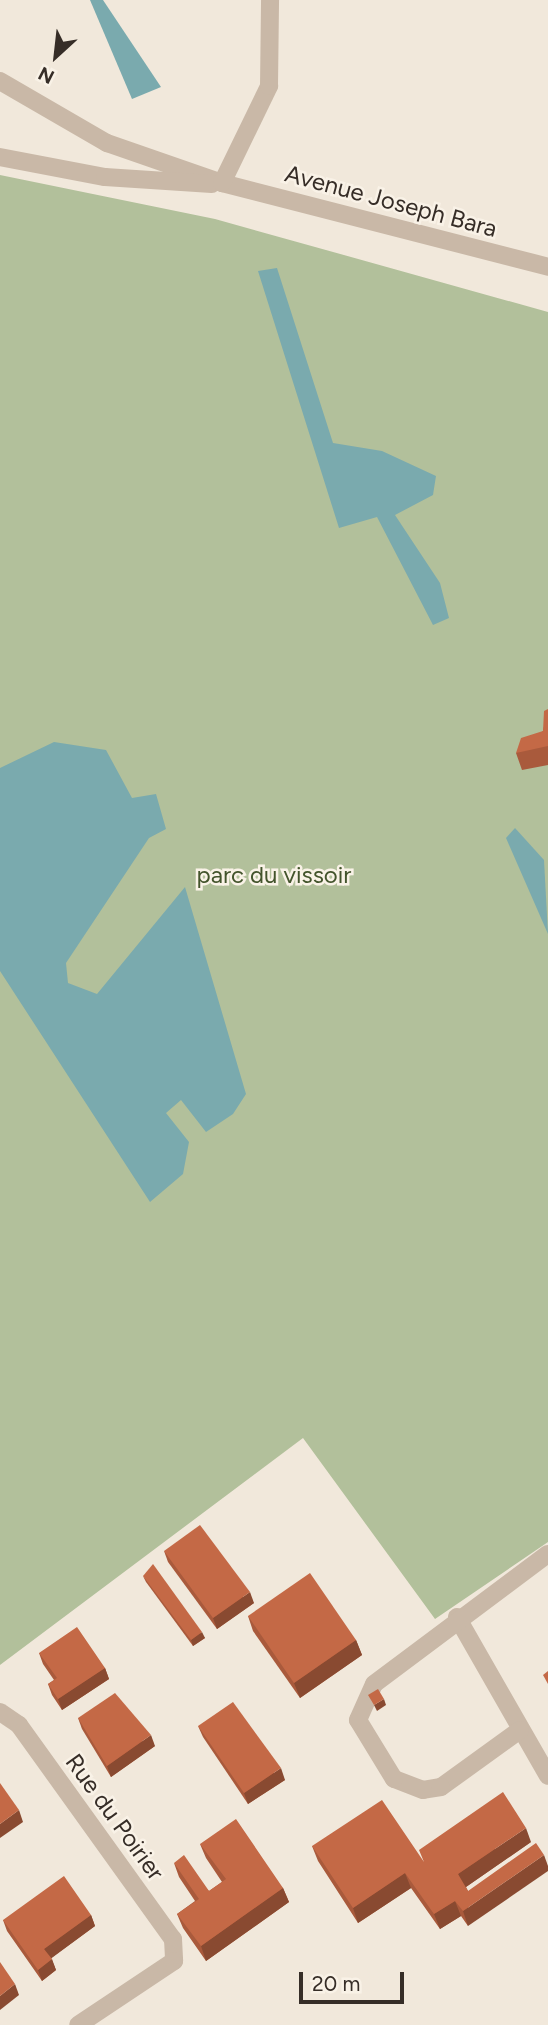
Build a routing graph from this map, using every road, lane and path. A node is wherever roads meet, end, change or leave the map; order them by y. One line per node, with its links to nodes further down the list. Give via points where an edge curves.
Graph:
1 (270, 0): 4 (street, via 269,86)
2 (0, 81): 4 (street, Avenue Joseph Bara, via 107,143)
3 (0, 157): 4 (street, Avenue Joseph Bara, via 105,177)
4 (222, 183): 5 (street, Avenue Joseph Bara)
5 (548, 267)
6 (548, 1555): 7 (street)
7 (457, 1617): 9 (street); 9 (street, via 374,1684 361,1703 362,1736 394,1779 423,1790 441,1787)
8 (0, 1712): 11 (street, Rue du Poirier, via 19,1725 173,1940 174,1961)
9 (520, 1730): 10 (street)
10 (548, 1776)
11 (78, 2025)

